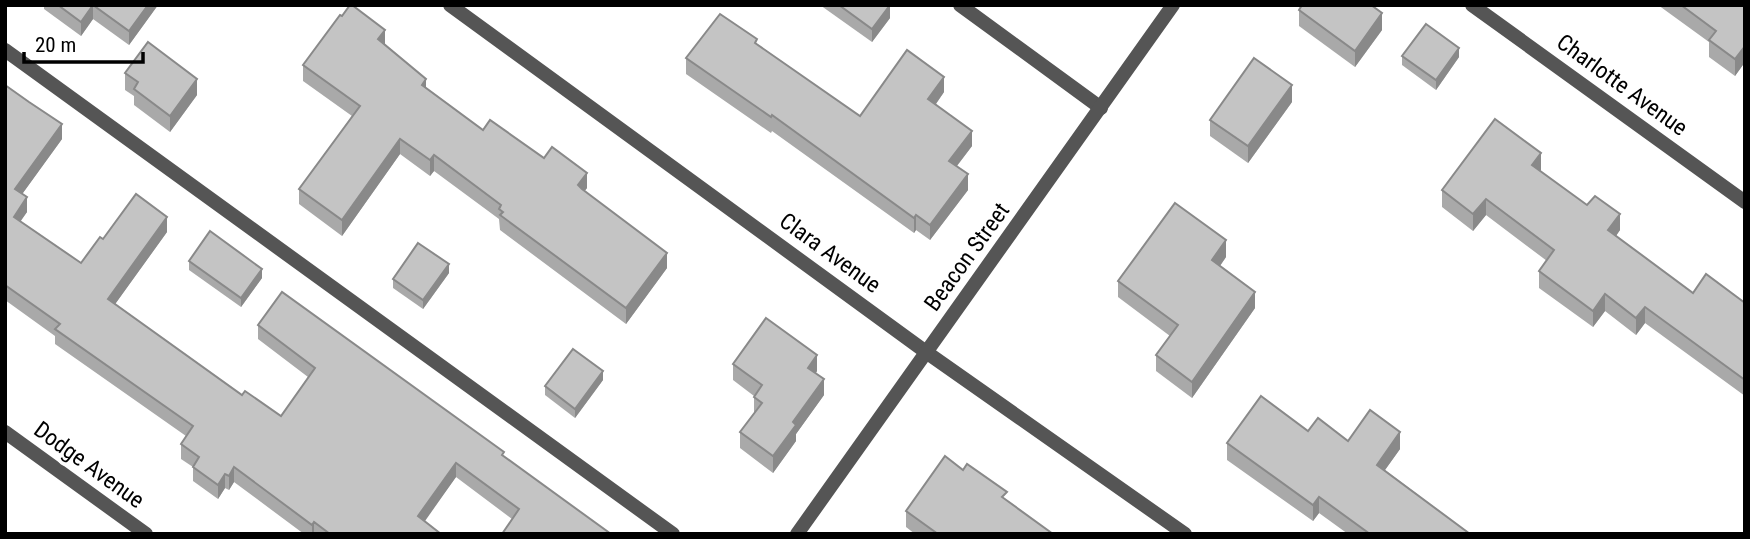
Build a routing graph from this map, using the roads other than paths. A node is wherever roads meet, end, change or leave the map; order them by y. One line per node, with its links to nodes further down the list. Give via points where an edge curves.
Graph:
1 (450, 5): 8 (street, Clara Avenue)
2 (960, 5): 6 (street)
3 (1173, 5): 6 (street, Beacon Street)
4 (1472, 5): 7 (street, Charlotte Avenue)
5 (5, 50): 11 (street)
6 (1101, 108): 8 (street, Beacon Street)
7 (1745, 202)
8 (926, 352): 12 (street, Beacon Street); 13 (street, Clara Avenue)
9 (5, 432): 10 (street, Dodge Avenue)
10 (146, 534)
11 (673, 534)
12 (797, 534)
13 (1185, 534)

